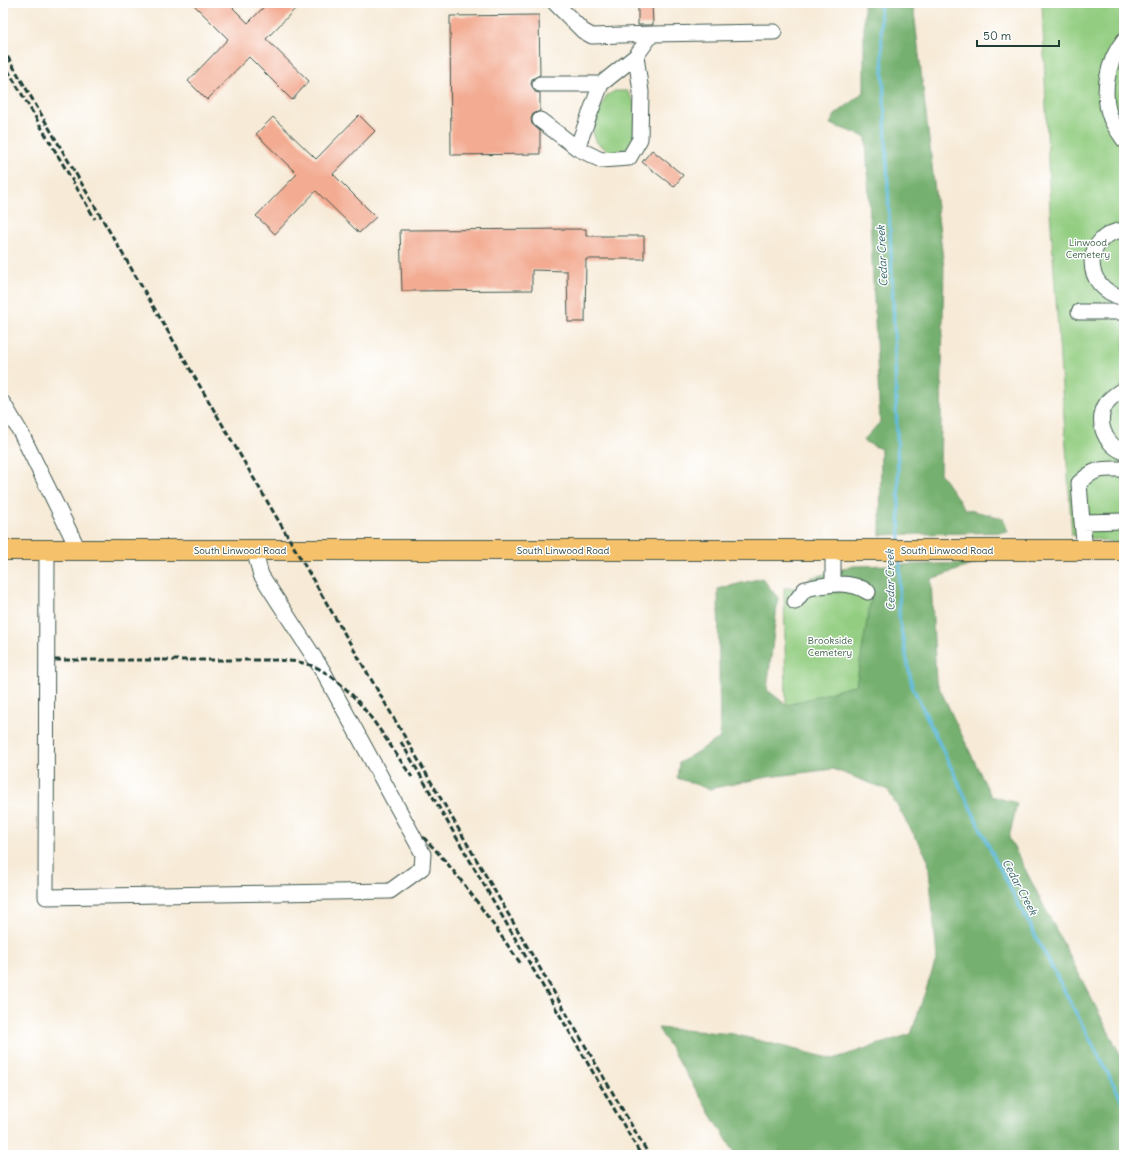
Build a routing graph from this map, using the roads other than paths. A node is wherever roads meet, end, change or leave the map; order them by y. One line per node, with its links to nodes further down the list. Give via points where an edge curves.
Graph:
1 (555, 3): 3 (lane, via 583,31 592,36)
2 (774, 32): 3 (lane)
3 (652, 34): 5 (lane)
4 (1124, 40): 9 (lane, via 1116,50 1105,84 1111,119)
5 (636, 56): 7 (lane); 10 (lane, via 641,92 640,139 628,158 601,160)
6 (540, 84): 7 (lane)
7 (601, 84): 10 (lane)
8 (540, 120): 10 (lane)
9 (1124, 140)
10 (576, 148)
11 (1123, 227): 12 (lane, via 1108,234 1099,242 1092,256 1092,268 1097,282 1105,290)
12 (1124, 298)
13 (1079, 312): 14 (lane)
14 (1124, 312)
15 (1124, 389): 17 (lane, via 1109,399 1101,418 1105,436)
16 (3, 403): 22 (lane, via 22,433)
17 (1124, 452)
18 (1124, 469): 20 (lane, via 1098,469 1079,483)
19 (1124, 521): 20 (lane)
20 (1082, 522): 26 (lane)
21 (48, 549): 22 (main road, South Linwood Road); 23 (main road, South Linwood Road); 24 (lane, via 46,897 390,890 422,868 423,854 323,671 261,575)
22 (78, 549): 24 (main road, South Linwood Road)
23 (3, 550)
24 (254, 550): 25 (main road, South Linwood Road)
25 (833, 550): 26 (main road, South Linwood Road); 28 (lane)
26 (1085, 550): 27 (main road, South Linwood Road)
27 (1124, 550)
28 (833, 584): 29 (lane, via 858,585); 30 (lane, via 805,589)
29 (868, 592)
30 (795, 602)

